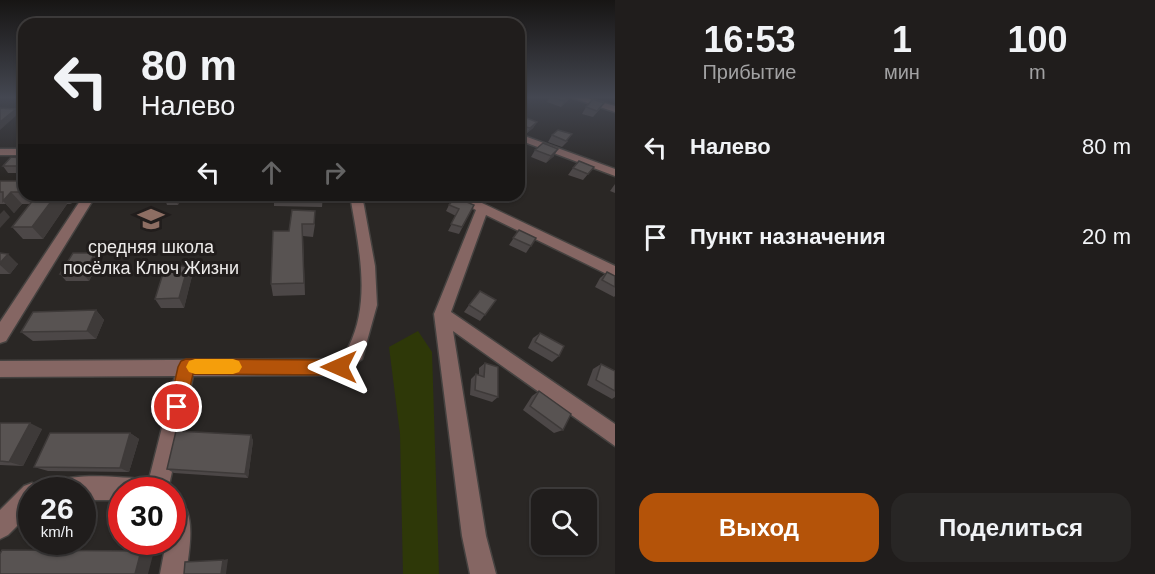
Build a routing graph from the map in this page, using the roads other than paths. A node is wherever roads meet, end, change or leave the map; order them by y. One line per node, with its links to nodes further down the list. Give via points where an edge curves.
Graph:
1 (525, 139): 4 (street)
2 (0, 152): 3 (street)
3 (18, 152)
4 (615, 173)
5 (86, 201): 11 (street)
6 (357, 201): 14 (street, via 368,266 369,305 356,353 339,367)
7 (468, 201): 8 (street)
8 (483, 208): 9 (street); 12 (street)
9 (615, 272)
10 (0, 307): 11 (street)
11 (18, 308): 13 (street)
12 (442, 314): 16 (street); 22 (street)
13 (0, 336)
14 (186, 367): 15 (street); 17 (street)
15 (0, 369)
16 (615, 436)
17 (160, 477)
18 (18, 508): 19 (street)
19 (0, 527)
20 (176, 555): 21 (street)
21 (173, 574)
22 (483, 574)

